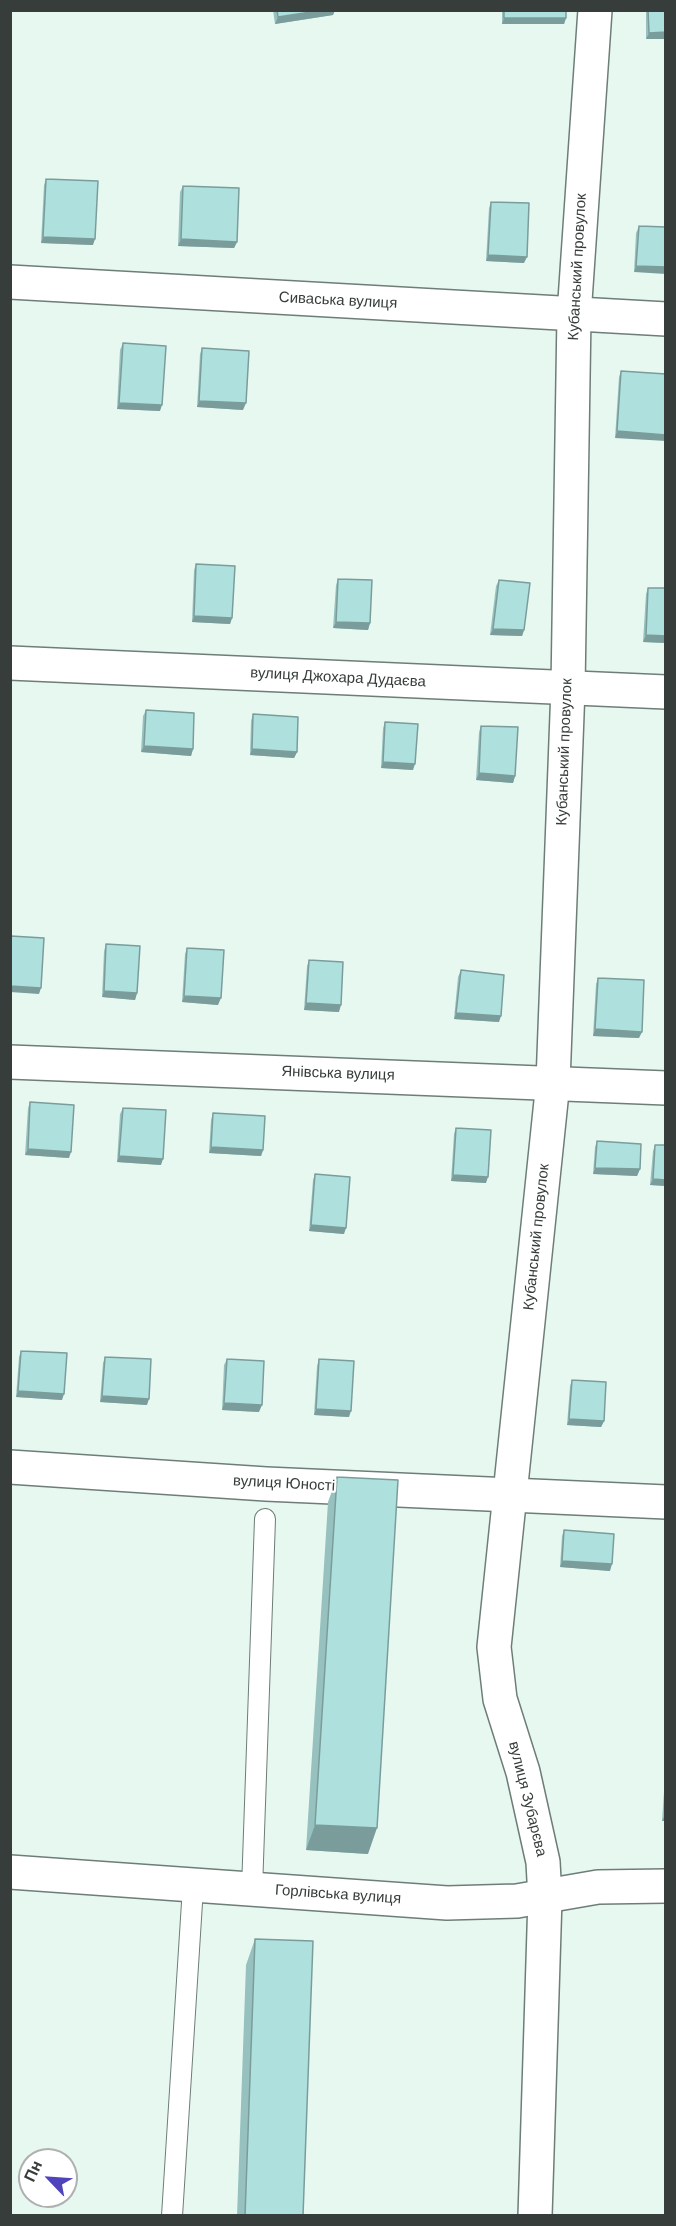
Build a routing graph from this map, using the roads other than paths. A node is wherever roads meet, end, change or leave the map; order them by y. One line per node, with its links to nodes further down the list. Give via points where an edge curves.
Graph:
1 (595, 10): 3 (street, Кубанський провулок)
2 (10, 282): 3 (street, Сиваська вулиця)
3 (574, 315): 4 (street, Сиваська вулиця); 6 (street, Кубанський провулок)
4 (666, 318)
5 (10, 663): 6 (street, вулиця Джохара Дудаєва)
6 (568, 688): 7 (street, вулиця Джохара Дудаєва); 9 (street, Кубанський провулок)
7 (666, 692)
8 (10, 1062): 9 (street, Янівська вулиця)
9 (553, 1082): 10 (street, Янівська вулиця); 12 (street, Кубанський провулок)
10 (666, 1088)
11 (10, 1467): 12 (street, вулиця Юності, via 266,1484)
12 (511, 1493): 13 (street, вулиця Юності); 19 (street, вулиця Зубарєва, via 494,1647 495,1673 533,1811)
13 (666, 1502)
14 (265, 1519): 18 (lane)
15 (10, 1872): 17 (street, Горлівська вулиця)
16 (666, 1886): 19 (street, Горлівська вулиця, via 598,1887)
17 (193, 1887): 18 (street, Горлівська вулиця); 20 (lane)
18 (252, 1889): 19 (street, Горлівська вулиця, via 447,1903 489,1904)
19 (545, 1898): 21 (street, вулиця Зубарєва)
20 (172, 2216)
21 (535, 2216)

